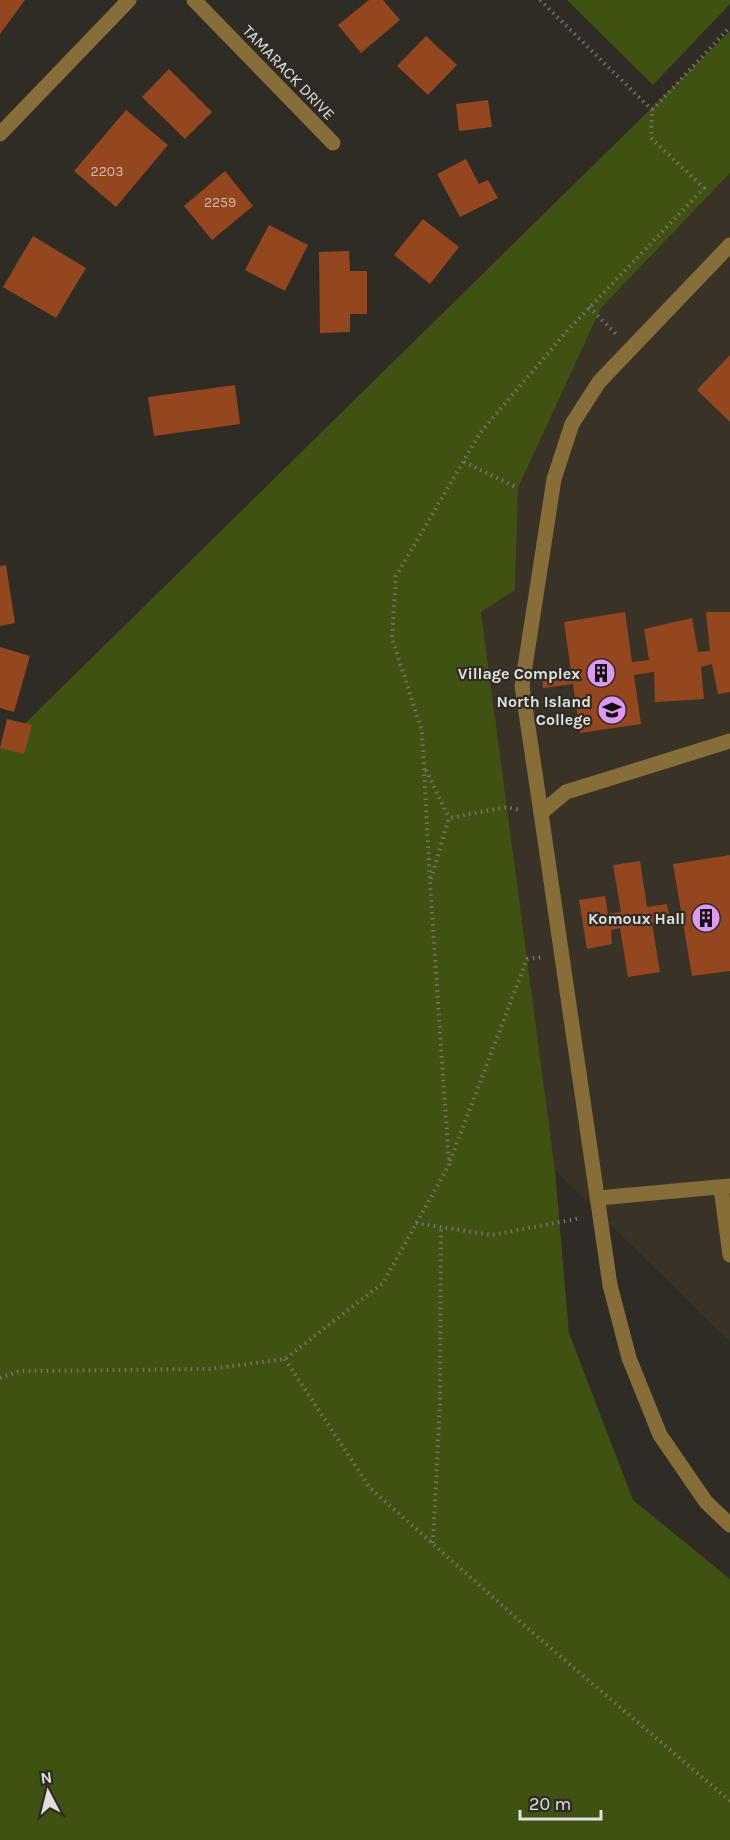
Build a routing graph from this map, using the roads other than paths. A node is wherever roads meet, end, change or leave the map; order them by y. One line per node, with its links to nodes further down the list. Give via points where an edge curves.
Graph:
1 (129, 0): 3 (street)
2 (194, 0): 4 (street, TAMARACK DRIVE)
3 (0, 134)
4 (333, 143)
5 (730, 245): 7 (street, via 599,382 572,424 554,479 522,686)
6 (730, 741): 7 (street, via 566,792)
7 (542, 813): 9 (street)
8 (726, 1187): 9 (street); 10 (street)
9 (598, 1198): 11 (street, via 610,1285 629,1358 660,1435 706,1502)
10 (730, 1255)
11 (730, 1525)

